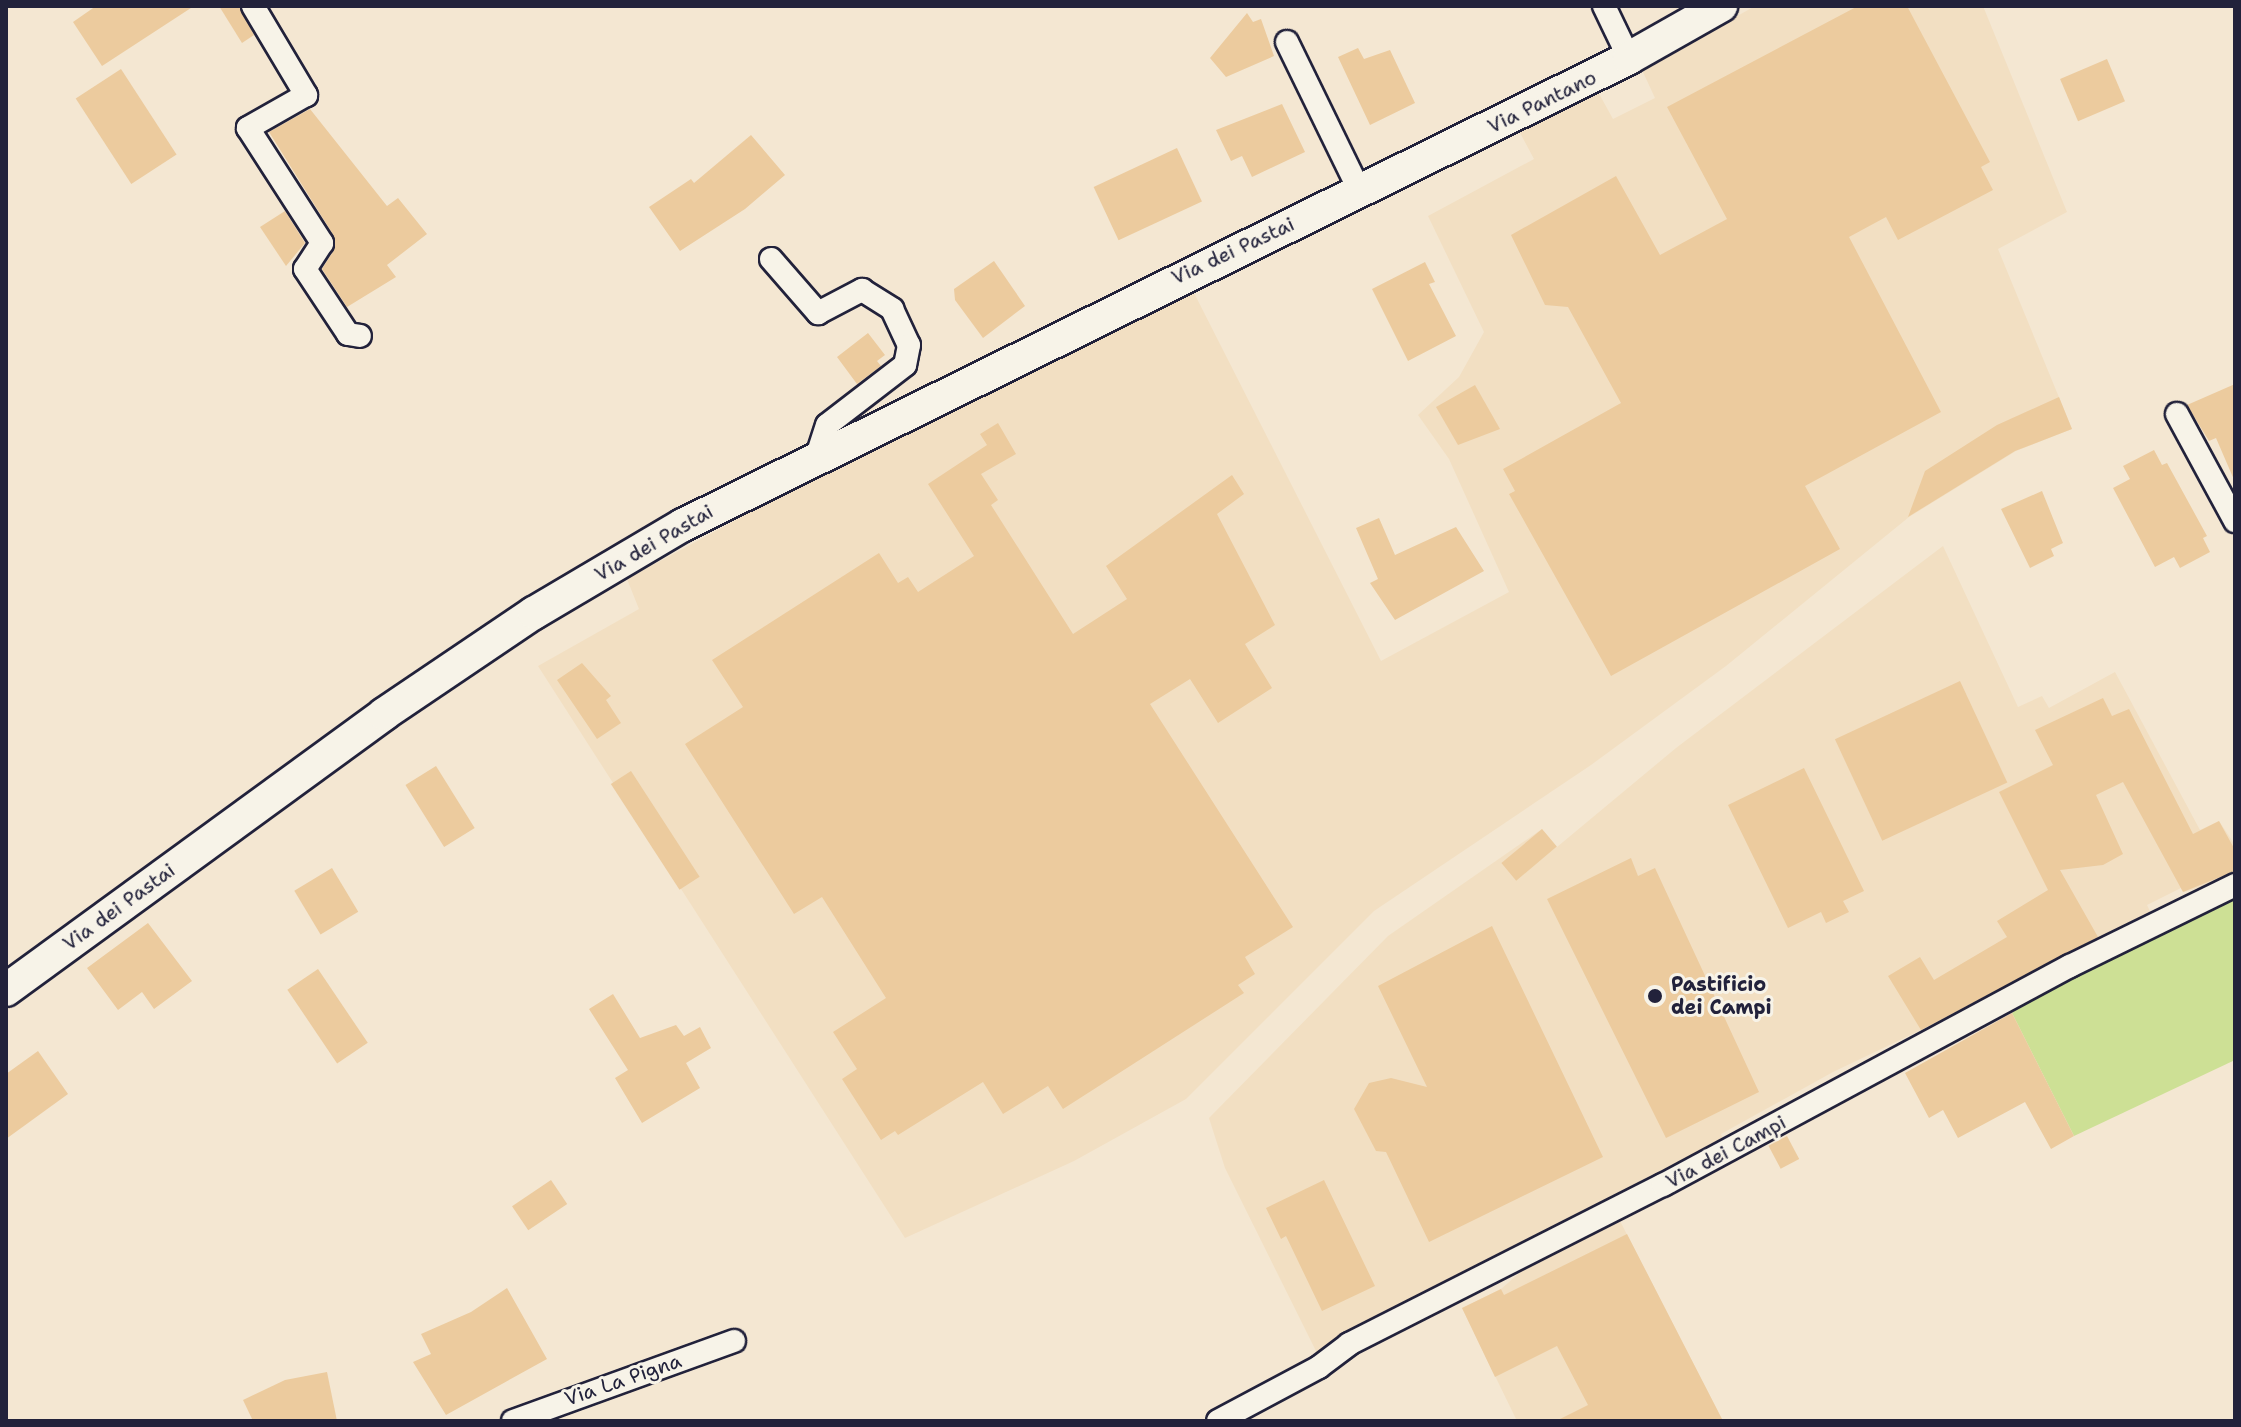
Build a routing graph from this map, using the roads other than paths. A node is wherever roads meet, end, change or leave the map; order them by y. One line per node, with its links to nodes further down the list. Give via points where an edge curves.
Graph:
1 (253, 6): 8 (street, via 306,95 248,128 322,243 305,269 348,334)
2 (1604, 6): 5 (street)
3 (1721, 6): 5 (street, Via Pantano)
4 (1287, 42): 6 (street)
5 (1629, 58): 6 (street, Via Pantano)
6 (1360, 192): 10 (street, Via dei Pastai)
7 (771, 259): 10 (street, via 818,313 862,290 892,309 909,345 905,365 827,425)
8 (360, 336)
9 (2177, 414): 11 (street)
10 (817, 456): 13 (street, Via dei Pastai, via 683,525 534,613 384,714)
11 (2235, 521)
12 (2235, 885): 16 (street, Via dei Campi, via 1362,1337)
13 (6, 990)
14 (734, 1341): 15 (street, Via La Pigna)
15 (513, 1421)
16 (1218, 1421)

